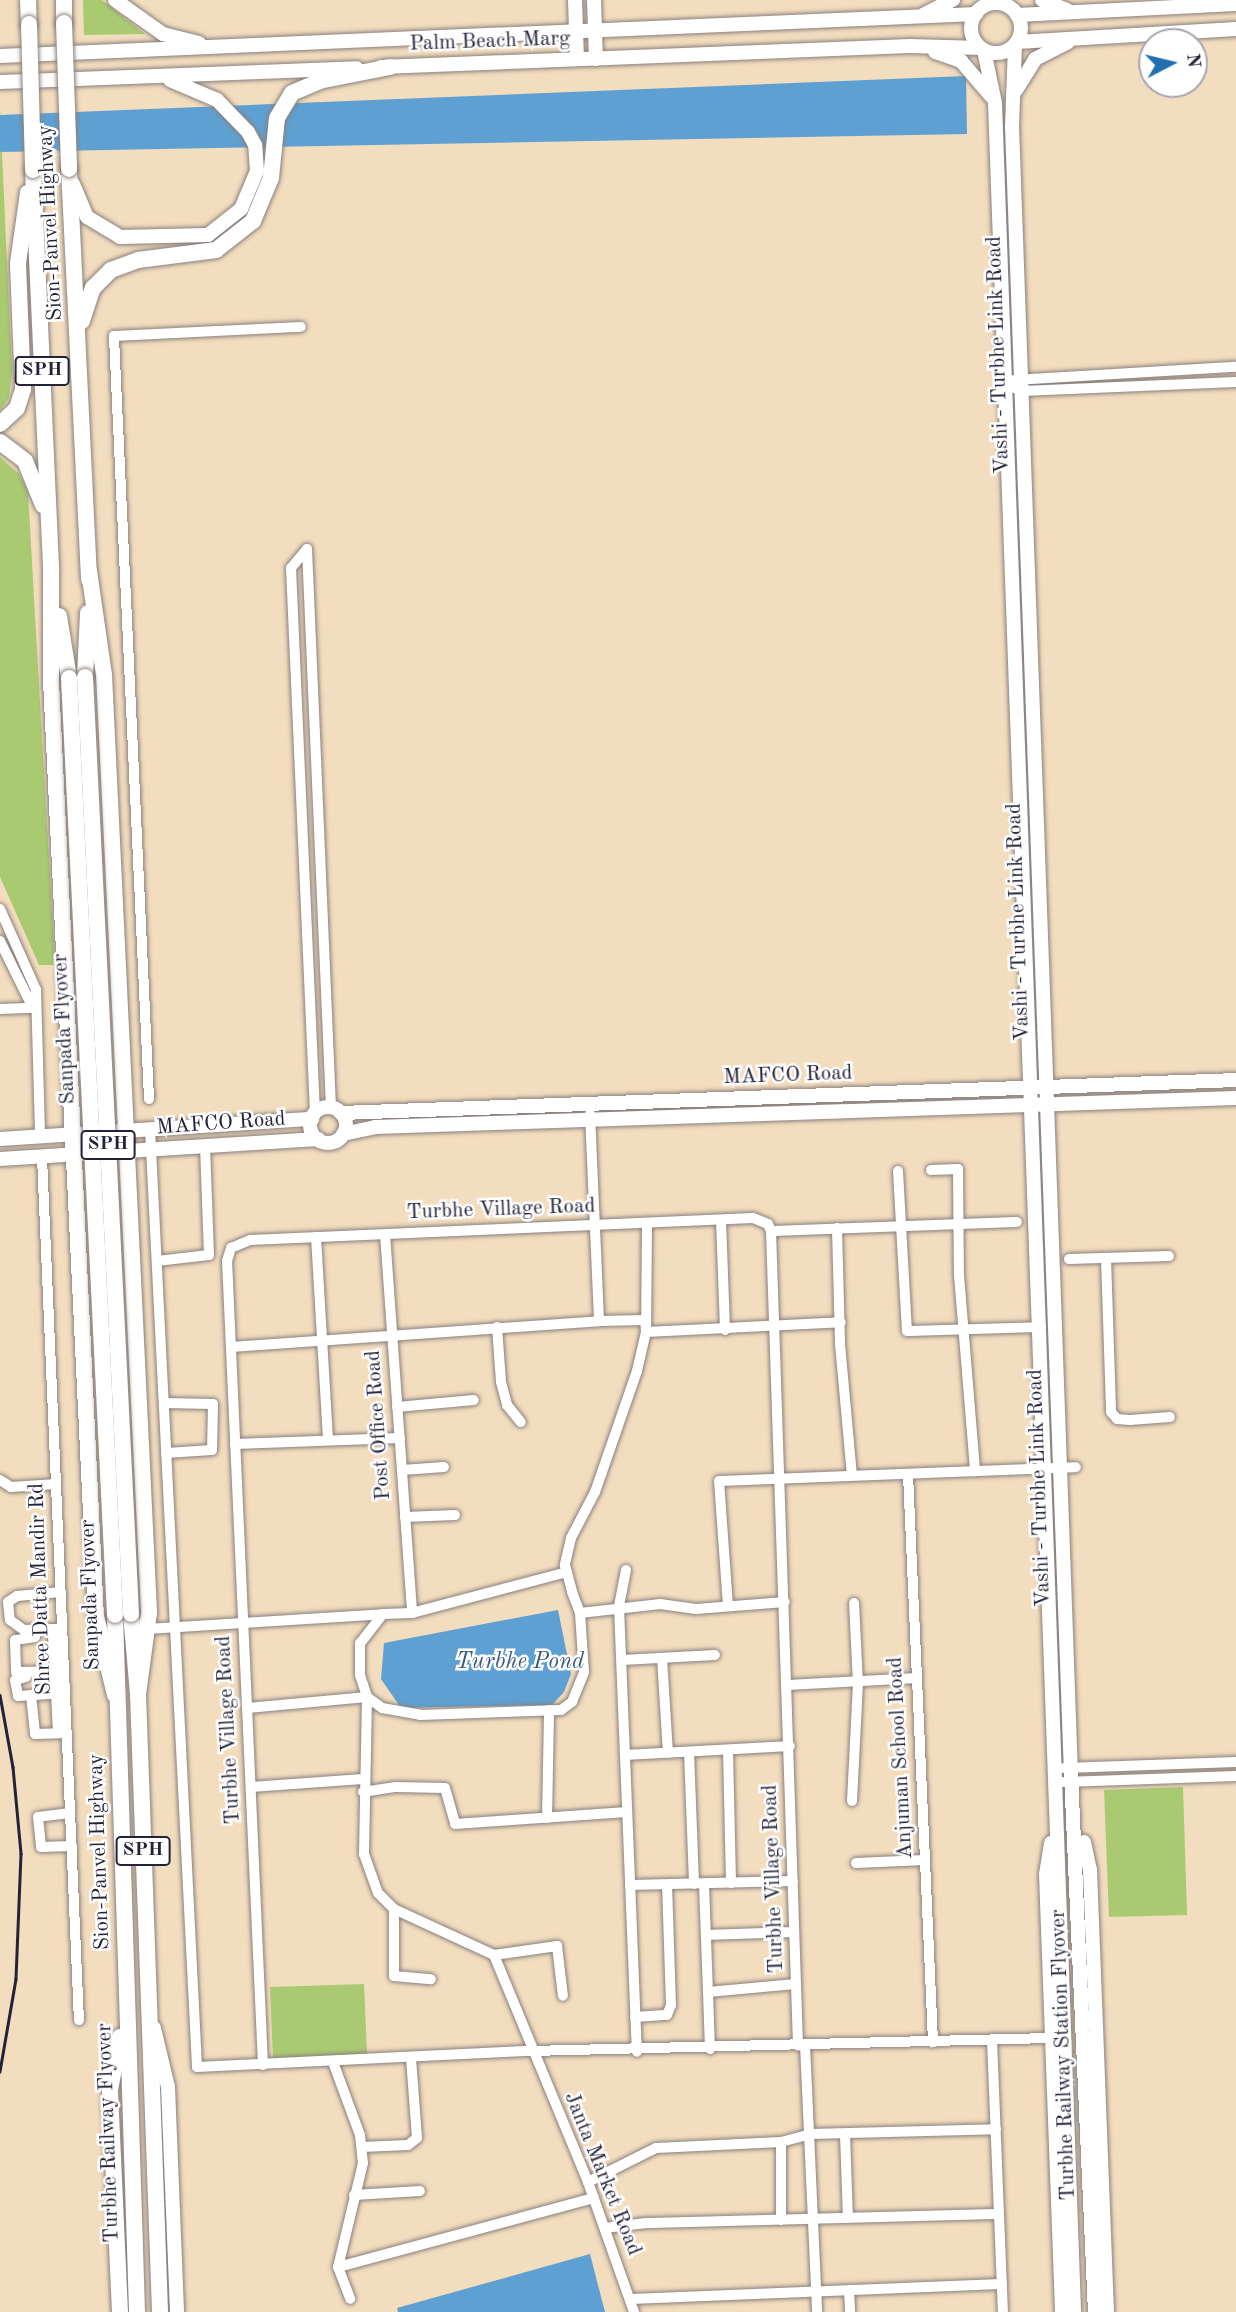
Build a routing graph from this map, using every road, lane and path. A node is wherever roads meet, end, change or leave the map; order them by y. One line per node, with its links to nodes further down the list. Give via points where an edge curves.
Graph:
1 (28, 0): 30 (highway, Sion-Panvel Highway / SPH, bridge)
2 (64, 0): 29 (highway, Sion-Panvel Highway / SPH, bridge)
3 (115, 0): 19 (main road, via 163,34)
4 (575, 0): 14 (main road)
5 (594, 0): 15 (main road)
6 (953, 0): 12 (main road)
7 (1042, 0): 11 (main road)
8 (1236, 4): 11 (main road)
9 (1011, 7): 10 (main road, via 993,4); 11 (main road); 17 (main road, via 1021,29)
10 (978, 8): 12 (main road, Palm Beach Marg); 20 (main road, via 972,34)
11 (1074, 13)
12 (909, 20): 15 (main road, Palm Beach Marg)
13 (1236, 30): 16 (main road)
14 (576, 33): 15 (main road, Palm Beach Marg); 19 (main road, Palm Beach Marg); 23 (main road)
15 (595, 33): 22 (main road)
16 (1076, 38): 17 (main road); 27 (main road, via 1035,59)
17 (1016, 44): 20 (main road, via 1000,53); 27 (main road, Vashi - Turbhe Link Road)
18 (910, 46): 20 (main road, Palm Beach Marg); 22 (main road, Palm Beach Marg); 28 (main road, via 961,61)
19 (229, 47): 21 (main road, Palm Beach Marg)
20 (982, 49): 28 (main road, Vashi - Turbhe Link Road)
21 (0, 56)
22 (596, 59): 23 (main road, Palm Beach Marg)
23 (577, 60): 24 (main road, Palm Beach Marg)
24 (390, 67): 25 (main road, Palm Beach Marg); 32 (highway, via 306,85 292,93 277,118 264,200 238,236 200,255 138,260 111,270 86,303)
25 (156, 76): 26 (main road, Palm Beach Marg); 29 (main road, via 206,92 238,119 257,157 249,197 221,227 192,238 135,239 107,233 83,209)
26 (0, 82)
27 (1011, 102): 36 (main road, Vashi - Turbhe Link Road)
28 (995, 103): 35 (main road, Vashi - Turbhe Link Road)
29 (69, 169): 32 (highway, Sion-Panvel Highway / SPH)
30 (33, 170): 37 (highway, via 18,263 23,389 17,408); 39 (highway, Sion-Panvel Highway / SPH)
31 (302, 327): 54 (street, via 114,336)
32 (78, 344): 40 (highway, Sion-Panvel Highway / SPH)
33 (1236, 367): 36 (street)
34 (1236, 382): 36 (street)
35 (1005, 384): 36 (street); 43 (main road, Vashi - Turbhe Link Road)
36 (1021, 384): 43 (main road, Vashi - Turbhe Link Road)
37 (0, 424)
38 (0, 442): 39 (highway, via 25,461)
39 (49, 521): 41 (highway, Sion-Panvel Highway / SPH)
40 (89, 570): 42 (highway, Sanpada Flyover / SPH); 48 (highway, via 104,675)
41 (51, 572): 42 (highway, Sanpada Flyover / SPH); 49 (highway, via 51,680)
42 (77, 677): 134 (highway, Sanpada Flyover / SPH, bridge)
43 (1031, 859): 51 (main road, Vashi - Turbhe Link Road)
44 (0, 909): 46 (street, via 33,977)
45 (0, 942): 46 (street)
46 (33, 1008): 47 (street); 67 (street)
47 (0, 1009)
48 (122, 1049): 49 (highway); 64 (highway)
49 (69, 1051): 65 (highway)
50 (1236, 1080): 51 (main road, MAFCO Road)
51 (1039, 1088): 52 (main road, MAFCO Road); 57 (main road, Vashi - Turbhe Link Road)
52 (754, 1098): 56 (main road, MAFCO Road); 59 (street)
53 (1236, 1098): 57 (main road, MAFCO Road)
54 (149, 1099)
55 (575, 1104): 56 (main road, MAFCO Road); 58 (main road, MAFCO Road); 61 (street)
56 (590, 1104): 62 (street)
57 (1040, 1105): 59 (main road, MAFCO Road); 96 (main road, Vashi - Turbhe Link Road); 114 (main road, Vashi - Turbhe Link Road)
58 (336, 1110): 60 (main road); 60 (street, via 307,549 291,568); 66 (main road, via 346,1123)
59 (755, 1114): 62 (main road, MAFCO Road)
60 (314, 1116): 63 (main road, MAFCO Road); 69 (main road, via 312,1130)
61 (576, 1120): 62 (main road, MAFCO Road); 66 (main road, MAFCO Road, via 375,1127)
62 (591, 1120): 81 (street)
63 (150, 1129): 64 (main road, MAFCO Road); 71 (street)
64 (126, 1131): 65 (main road, MAFCO Road); 72 (highway)
65 (73, 1134): 67 (main road, MAFCO Road); 73 (highway)
66 (343, 1134): 69 (main road, via 329,1143)
67 (40, 1136): 68 (main road, MAFCO Road)
68 (0, 1139)
69 (318, 1139): 70 (main road, MAFCO Road)
70 (205, 1146): 71 (main road, MAFCO Road); 91 (street, via 209,1255)
71 (151, 1150): 72 (main road, MAFCO Road); 91 (street)
72 (127, 1151): 73 (main road, MAFCO Road); 137 (highway)
73 (74, 1154): 74 (main road, MAFCO Road); 149 (highway, via 96,1616)
74 (42, 1157): 75 (main road, MAFCO Road); 121 (street, Shree Datta Mandir Rd)
75 (0, 1159)
76 (932, 1170): 82 (street, via 958,1168)
77 (898, 1171): 83 (street)
78 (722, 1220): 80 (street, Turbhe Village Road); 85 (street, Turbhe Village Road, via 761,1219); 97 (street)
79 (1017, 1222): 82 (street)
80 (647, 1223): 81 (street, Turbhe Village Road); 98 (street)
81 (595, 1225): 86 (street, Turbhe Village Road); 92 (street)
82 (958, 1225): 83 (street); 99 (street)
83 (901, 1226): 84 (street); 99 (street, via 907,1331)
84 (837, 1228): 85 (street); 93 (street)
85 (771, 1231): 95 (street, Turbhe Village Road)
86 (385, 1234): 87 (street, Turbhe Village Road); 100 (street, Post Office Road)
87 (316, 1237): 101 (street); 102 (street, Turbhe Village Road, via 250,1240 231,1248)
88 (1169, 1256): 89 (street)
89 (1106, 1258): 90 (street); 106 (street, via 1111,1412 1117,1419)
90 (1069, 1259)
91 (157, 1261): 104 (street)
92 (599, 1321): 94 (street); 98 (street, via 645,1320)
93 (841, 1322): 95 (street); 118 (street)
94 (497, 1327): 100 (street); 107 (street, via 501,1382 507,1405)
95 (775, 1327): 97 (street); 119 (street, Turbhe Village Road)
96 (1041, 1327): 99 (street); 114 (main road, Vashi - Turbhe Link Road)
97 (725, 1330): 98 (street)
98 (646, 1332): 125 (street, via 595,1492 571,1538)
99 (964, 1332): 116 (street)
100 (393, 1337): 101 (street); 105 (street, Post Office Road)
101 (321, 1342): 102 (street); 109 (street)
102 (231, 1347): 110 (street, Turbhe Village Road)
103 (474, 1400): 105 (street)
104 (164, 1402): 111 (street); 111 (street, via 213,1404 212,1450)
105 (397, 1407): 108 (street, Post Office Road)
106 (1170, 1417)
107 (521, 1422)
108 (400, 1438): 109 (street); 115 (street, Post Office Road)
109 (328, 1440): 110 (street)
110 (235, 1444): 135 (street, Turbhe Village Road)
111 (166, 1453): 136 (street)
112 (444, 1467): 115 (street)
113 (1076, 1467): 114 (street)
114 (1053, 1468): 116 (street); 162 (main road, Vashi - Turbhe Link Road)
115 (402, 1470): 123 (street, Post Office Road)
116 (975, 1471): 117 (street)
117 (908, 1474): 118 (street); 143 (street, Anjuman School Road)
118 (852, 1475): 119 (street)
119 (780, 1478): 127 (street, Turbhe Village Road); 129 (street, via 719,1481)
120 (0, 1480): 121 (street, via 11,1487)
121 (56, 1484): 126 (street, Shree Datta Mandir Rd)
122 (455, 1515): 123 (street)
123 (405, 1517): 131 (street, Post Office Road)
124 (626, 1570): 130 (street)
125 (567, 1572): 131 (street); 132 (street)
126 (61, 1592): 138 (street, Shree Datta Mandir Rd); 138 (street, via 17,1596 8,1602 9,1620 21,1629)
127 (785, 1602): 129 (street); 145 (street, Turbhe Village Road)
128 (854, 1603): 144 (street)
129 (727, 1606): 130 (street)
130 (619, 1607): 132 (street); 141 (street)
131 (412, 1613): 133 (street)
132 (580, 1613): 152 (street, via 584,1672 579,1690 561,1710)
133 (383, 1614): 135 (street); 150 (street, via 360,1643 360,1675)
134 (123, 1615): 147 (highway, Sanpada Flyover / SPH); 149 (highway, Sanpada Flyover / SPH)
135 (243, 1623): 136 (street); 151 (street, Turbhe Village Road)
136 (175, 1627): 137 (street); 199 (street, via 197,2067)
137 (147, 1629): 147 (highway)
138 (59, 1634): 142 (street, Shree Datta Mandir Rd); 142 (street, via 15,1640 15,1669)
139 (715, 1655): 140 (street)
140 (662, 1658): 141 (street); 157 (street)
141 (622, 1660): 158 (street)
142 (60, 1672): 146 (street, Shree Datta Mandir Rd); 148 (street, via 19,1677 18,1696)
143 (917, 1678): 144 (street); 170 (street, Anjuman School Road)
144 (858, 1684): 145 (street); 165 (street)
145 (788, 1685): 154 (street, Turbhe Village Road)
146 (61, 1693): 148 (street); 153 (street, Shree Datta Mandir Rd)
147 (138, 1694): 186 (highway, Sion-Panvel Highway / SPH)
148 (31, 1695): 153 (street, via 33,1733)
149 (116, 1695): 185 (highway, Sion-Panvel Highway / SPH)
150 (367, 1697): 151 (street); 152 (street, via 382,1708 420,1715); 161 (street)
151 (247, 1708): 163 (street, Turbhe Village Road)
152 (549, 1710): 168 (street)
153 (62, 1733): 167 (street, Shree Datta Mandir Rd)
154 (790, 1746): 155 (street); 172 (street, Turbhe Village Road)
155 (728, 1750): 156 (street); 173 (street)
156 (689, 1752): 157 (street); 174 (street)
157 (668, 1753): 158 (street)
158 (625, 1755): 166 (street)
159 (1236, 1762): 162 (street)
160 (1236, 1776): 162 (street)
161 (363, 1779): 163 (street); 164 (street)
162 (1065, 1782): 189 (main road, via 1046,1874); 230 (main road, Turbhe Railway Station Flyover, via 1058,1873); 231 (main road, Turbhe Railway Station Flyover, via 1079,1871); 232 (main road, via 1090,1870)
163 (251, 1787): 199 (street, Turbhe Village Road)
164 (363, 1792): 168 (street, via 445,1788 455,1824); 177 (street, via 364,1854 378,1893)
165 (852, 1801)
166 (627, 1812): 168 (street); 175 (street)
167 (70, 1813): 169 (street, Shree Datta Mandir Rd); 169 (street, via 38,1817 41,1847)
168 (547, 1818)
169 (72, 1846): 188 (street, Shree Datta Mandir Rd)
170 (925, 1860): 171 (street); 191 (street, Anjuman School Road)
171 (856, 1863)
172 (793, 1881): 173 (street); 178 (street, Turbhe Village Road)
173 (731, 1883): 174 (street)
174 (699, 1884): 176 (street); 179 (street)
175 (630, 1885): 176 (street); 187 (street)
176 (667, 1885): 187 (street, via 671,2005 667,2015)
177 (394, 1909): 180 (street); 181 (street, via 394,1976)
178 (794, 1932): 179 (street); 182 (street, Turbhe Village Road)
179 (706, 1936): 183 (street)
180 (494, 1955): 184 (street, via 557,1946); 195 (street, Janta Market Road)
181 (431, 1979)
182 (796, 1984): 183 (street); 192 (street, Turbhe Village Road)
183 (708, 1992): 194 (street)
184 (563, 1996)
185 (126, 2007): 193 (highway, Turbhe Railway Flyover / SPH); 220 (highway, Turbhe Railway Flyover, via 110,2090)
186 (149, 2007): 223 (highway, Turbhe Railway Flyover / SPH); 224 (main road, via 169,2087)
187 (635, 2017): 196 (street)
188 (79, 2020)
189 (1052, 2038): 190 (street); 229 (main road)
190 (992, 2040): 191 (street); 200 (street)
191 (933, 2042): 192 (street)
192 (802, 2046): 194 (street); 201 (street, Turbhe Village Road)
193 (127, 2047): 221 (highway, Turbhe Railway Flyover / SPH); 222 (highway, via 138,2073)
194 (710, 2049): 196 (street)
195 (530, 2051): 196 (street); 197 (street); 205 (street, Janta Market Road)
196 (637, 2052)
197 (411, 2059): 198 (street); 204 (street, via 417,2138 408,2145)
198 (333, 2062): 199 (street); 204 (street)
199 (263, 2065)
200 (996, 2129): 202 (street); 209 (street)
201 (810, 2134): 202 (street); 203 (street); 211 (street, Turbhe Village Road)
202 (845, 2134): 210 (street)
203 (781, 2141): 205 (street, via 656,2148); 212 (street)
204 (362, 2147): 207 (street, via 363,2164)
205 (588, 2182): 208 (street, Janta Market Road)
206 (419, 2191): 207 (street)
207 (354, 2195): 214 (street)
208 (594, 2198): 213 (street, Janta Market Road); 214 (street)
209 (999, 2214): 210 (street); 215 (street)
210 (848, 2218): 211 (street)
211 (813, 2219): 212 (street); 217 (street, Turbhe Village Road)
212 (781, 2220): 213 (street)
213 (605, 2228): 219 (street, Janta Market Road)
214 (338, 2266): 218 (street)
215 (1002, 2284): 216 (street); 228 (street)
216 (849, 2290): 217 (street); 227 (street)
217 (817, 2292): 219 (street); 226 (street, Turbhe Village Road)
218 (350, 2299)
219 (630, 2299): 225 (street, Janta Market Road)
220 (120, 2312)
221 (137, 2312)
222 (147, 2312)
223 (160, 2312)
224 (177, 2312)
225 (634, 2312)
226 (817, 2312)
227 (850, 2312)
228 (1003, 2312)
229 (1062, 2312)
230 (1074, 2312)
231 (1095, 2312)
232 (1107, 2312)

